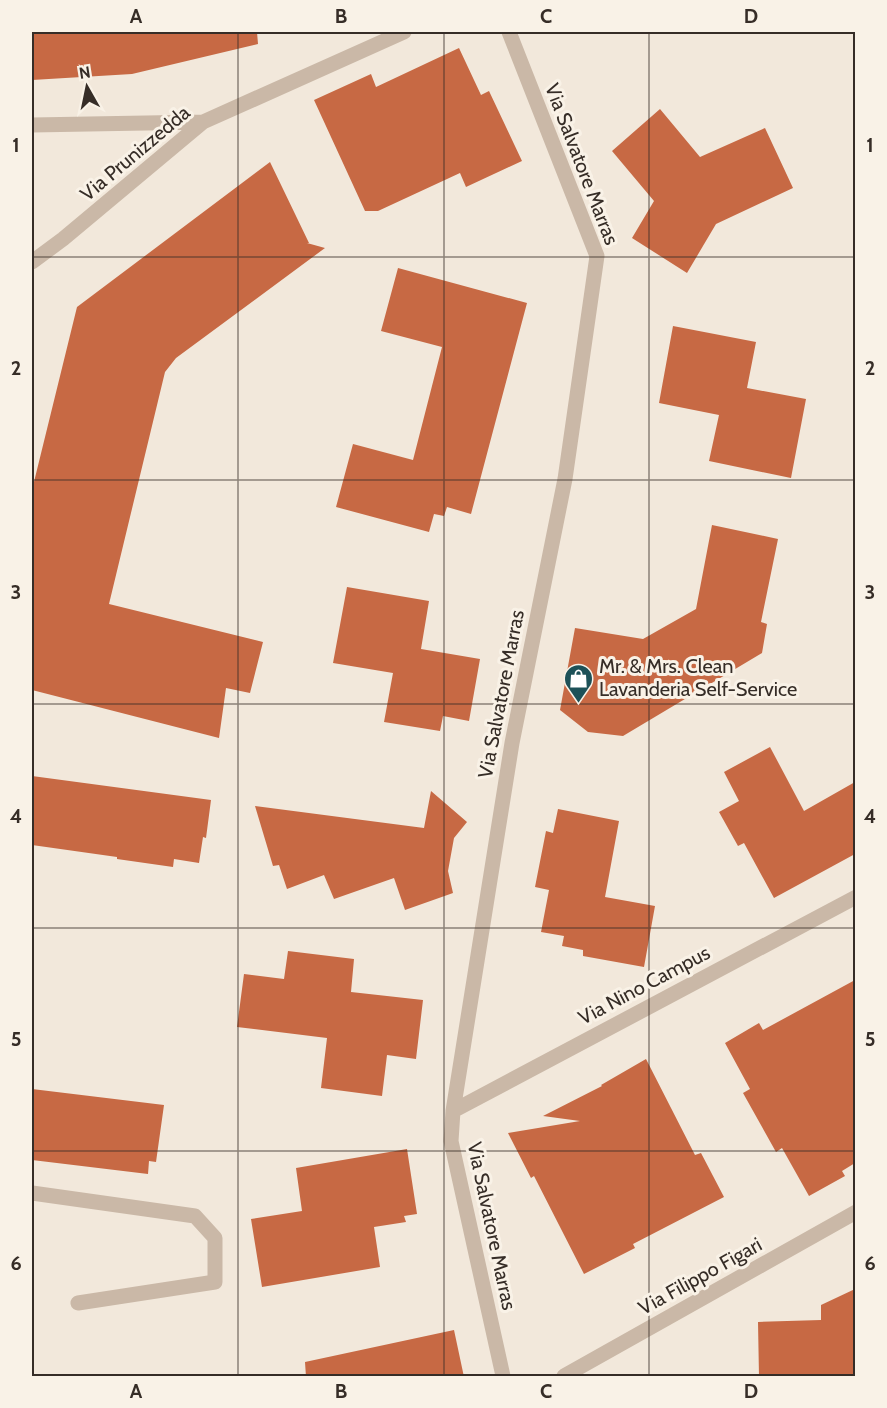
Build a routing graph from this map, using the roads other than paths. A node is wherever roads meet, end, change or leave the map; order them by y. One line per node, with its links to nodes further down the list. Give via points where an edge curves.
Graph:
1 (404, 32): 3 (street, Via Prunizzedda)
2 (508, 32): 7 (street, Via Salvatore Marras, via 597,256 565,479 512,743)
3 (203, 122): 4 (street); 5 (street, Via Prunizzedda)
4 (32, 125)
5 (32, 262)
6 (855, 897): 7 (street, Via Nino Campus)
7 (453, 1111): 11 (street, Via Salvatore Marras, via 451,1141)
8 (32, 1193): 10 (street, via 195,1216 215,1238 215,1282)
9 (855, 1212): 12 (street, Via Filippo Figari)
10 (78, 1304)
11 (503, 1377)
12 (564, 1377)

